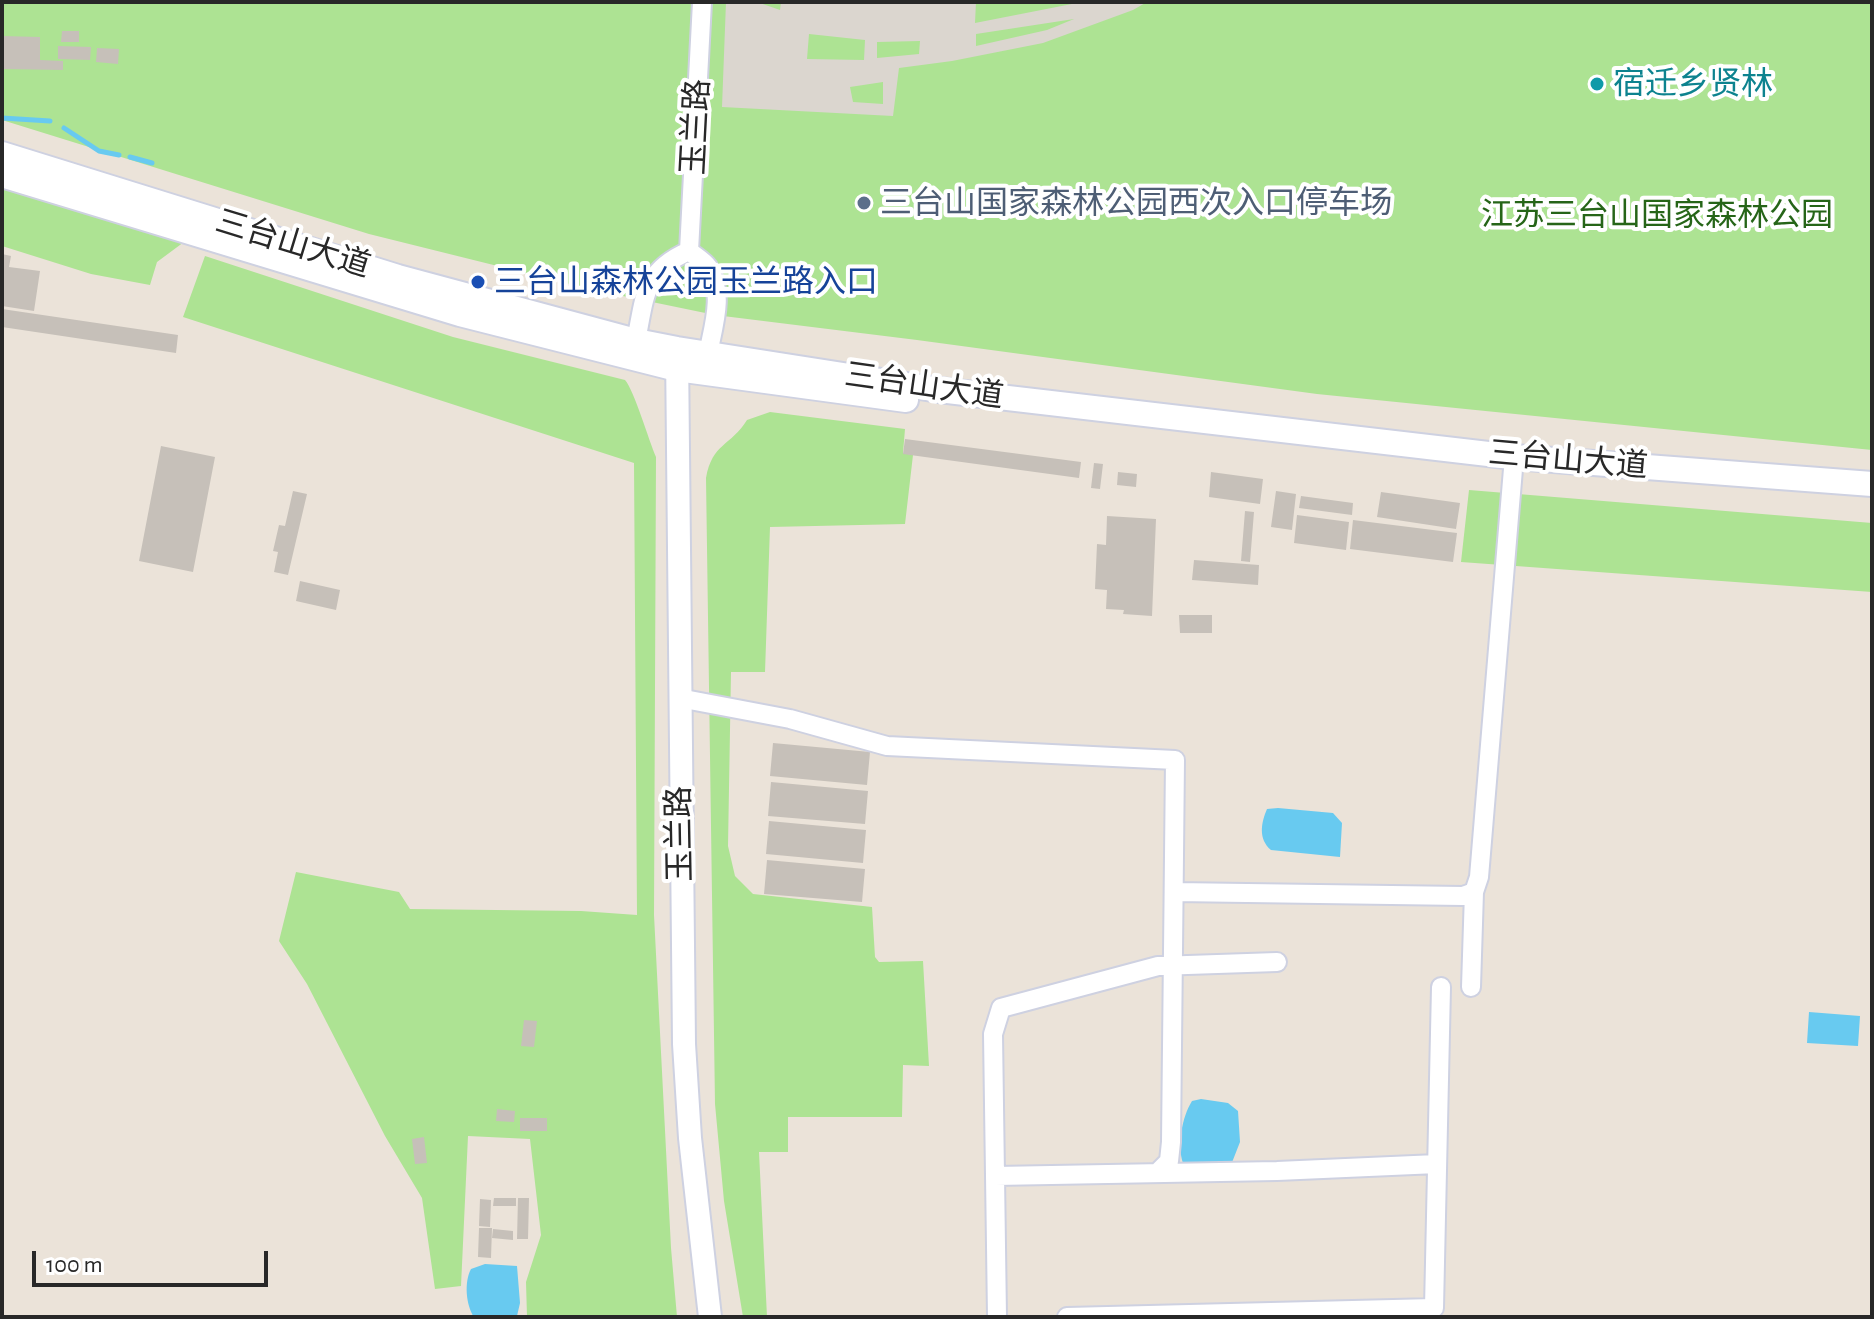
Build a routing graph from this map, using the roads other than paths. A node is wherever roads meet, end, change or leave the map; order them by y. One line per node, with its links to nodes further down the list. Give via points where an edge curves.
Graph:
1 (702, 2): 4 (street, 玉兰路)
2 (2, 154): 5 (main road, 三台山大道, via 398,277)
3 (2, 175): 6 (main road, 三台山大道, via 460,314)
4 (689, 251): 5 (street, via 649,282); 6 (street, 玉兰路, via 708,266 718,302)
5 (636, 341): 6 (main road, 三台山大道)
6 (691, 359): 7 (main road, 三台山大道); 10 (street, 玉兰路)
7 (1513, 464): 8 (main road, 三台山大道); 9 (main road, 三台山大道); 12 (street)
8 (1872, 484)
9 (1872, 495)
10 (684, 699): 11 (street, via 790,719 887,746 1175,760); 20 (street, 玉兰路, via 686,1095); 21 (street, 玉兰路, via 696,1062)
11 (1175, 892): 12 (street); 14 (street)
12 (1474, 892): 16 (street)
13 (1277, 962): 14 (street)
14 (1175, 966): 18 (street, via 1170,1151 1169,1161); 19 (street, via 1001,1008 993,1034)
15 (1441, 987): 17 (street)
16 (1471, 987)
17 (1437, 1164): 18 (street); 23 (street, via 1434,1308)
18 (1157, 1173): 19 (street)
19 (995, 1176): 22 (street)
20 (710, 1317)
21 (722, 1317)
22 (997, 1317)
23 (1067, 1317)

